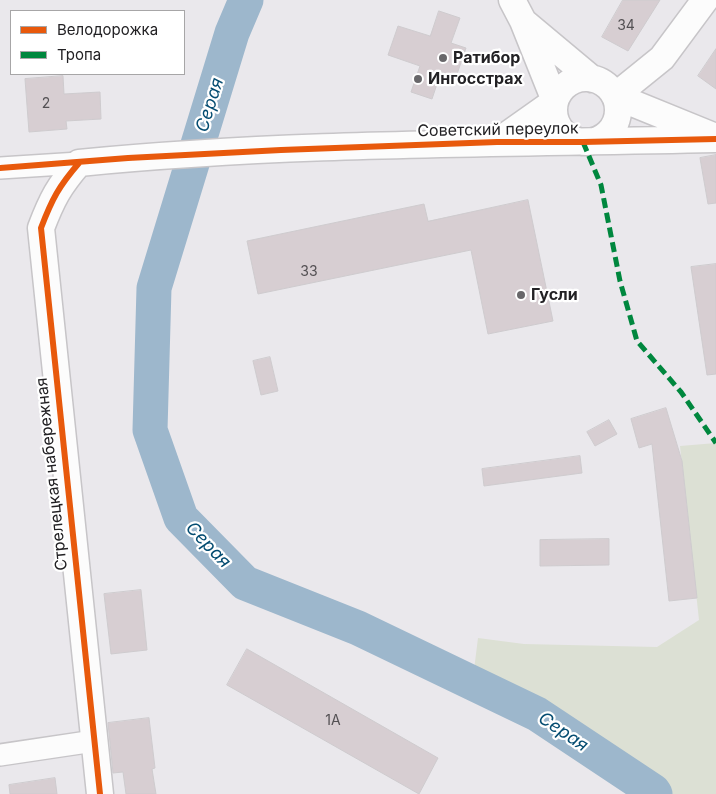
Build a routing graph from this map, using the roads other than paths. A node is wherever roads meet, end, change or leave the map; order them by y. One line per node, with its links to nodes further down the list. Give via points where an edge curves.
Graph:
1 (705, 0): 4 (street, via 662,58)
2 (517, 10): 3 (street); 5 (street)
3 (592, 78): 4 (street, via 606,85); 5 (street, via 569,82)
4 (615, 96): 6 (street); 8 (street, via 618,113 612,128 600,139)
5 (555, 101): 7 (street); 8 (street, via 553,110 559,128 566,136)
6 (716, 138): 8 (street, Советский переулок)
7 (497, 142): 8 (street, Советский переулок); 9 (street, Советский переулок, via 281,150)
8 (583, 142)
9 (79, 163): 10 (street); 11 (street, Стрелецкая набережная, via 61,184 41,228)
10 (0, 168)
11 (94, 741): 12 (street); 13 (street, Стрелецкая набережная)
12 (0, 755)
13 (100, 794)

